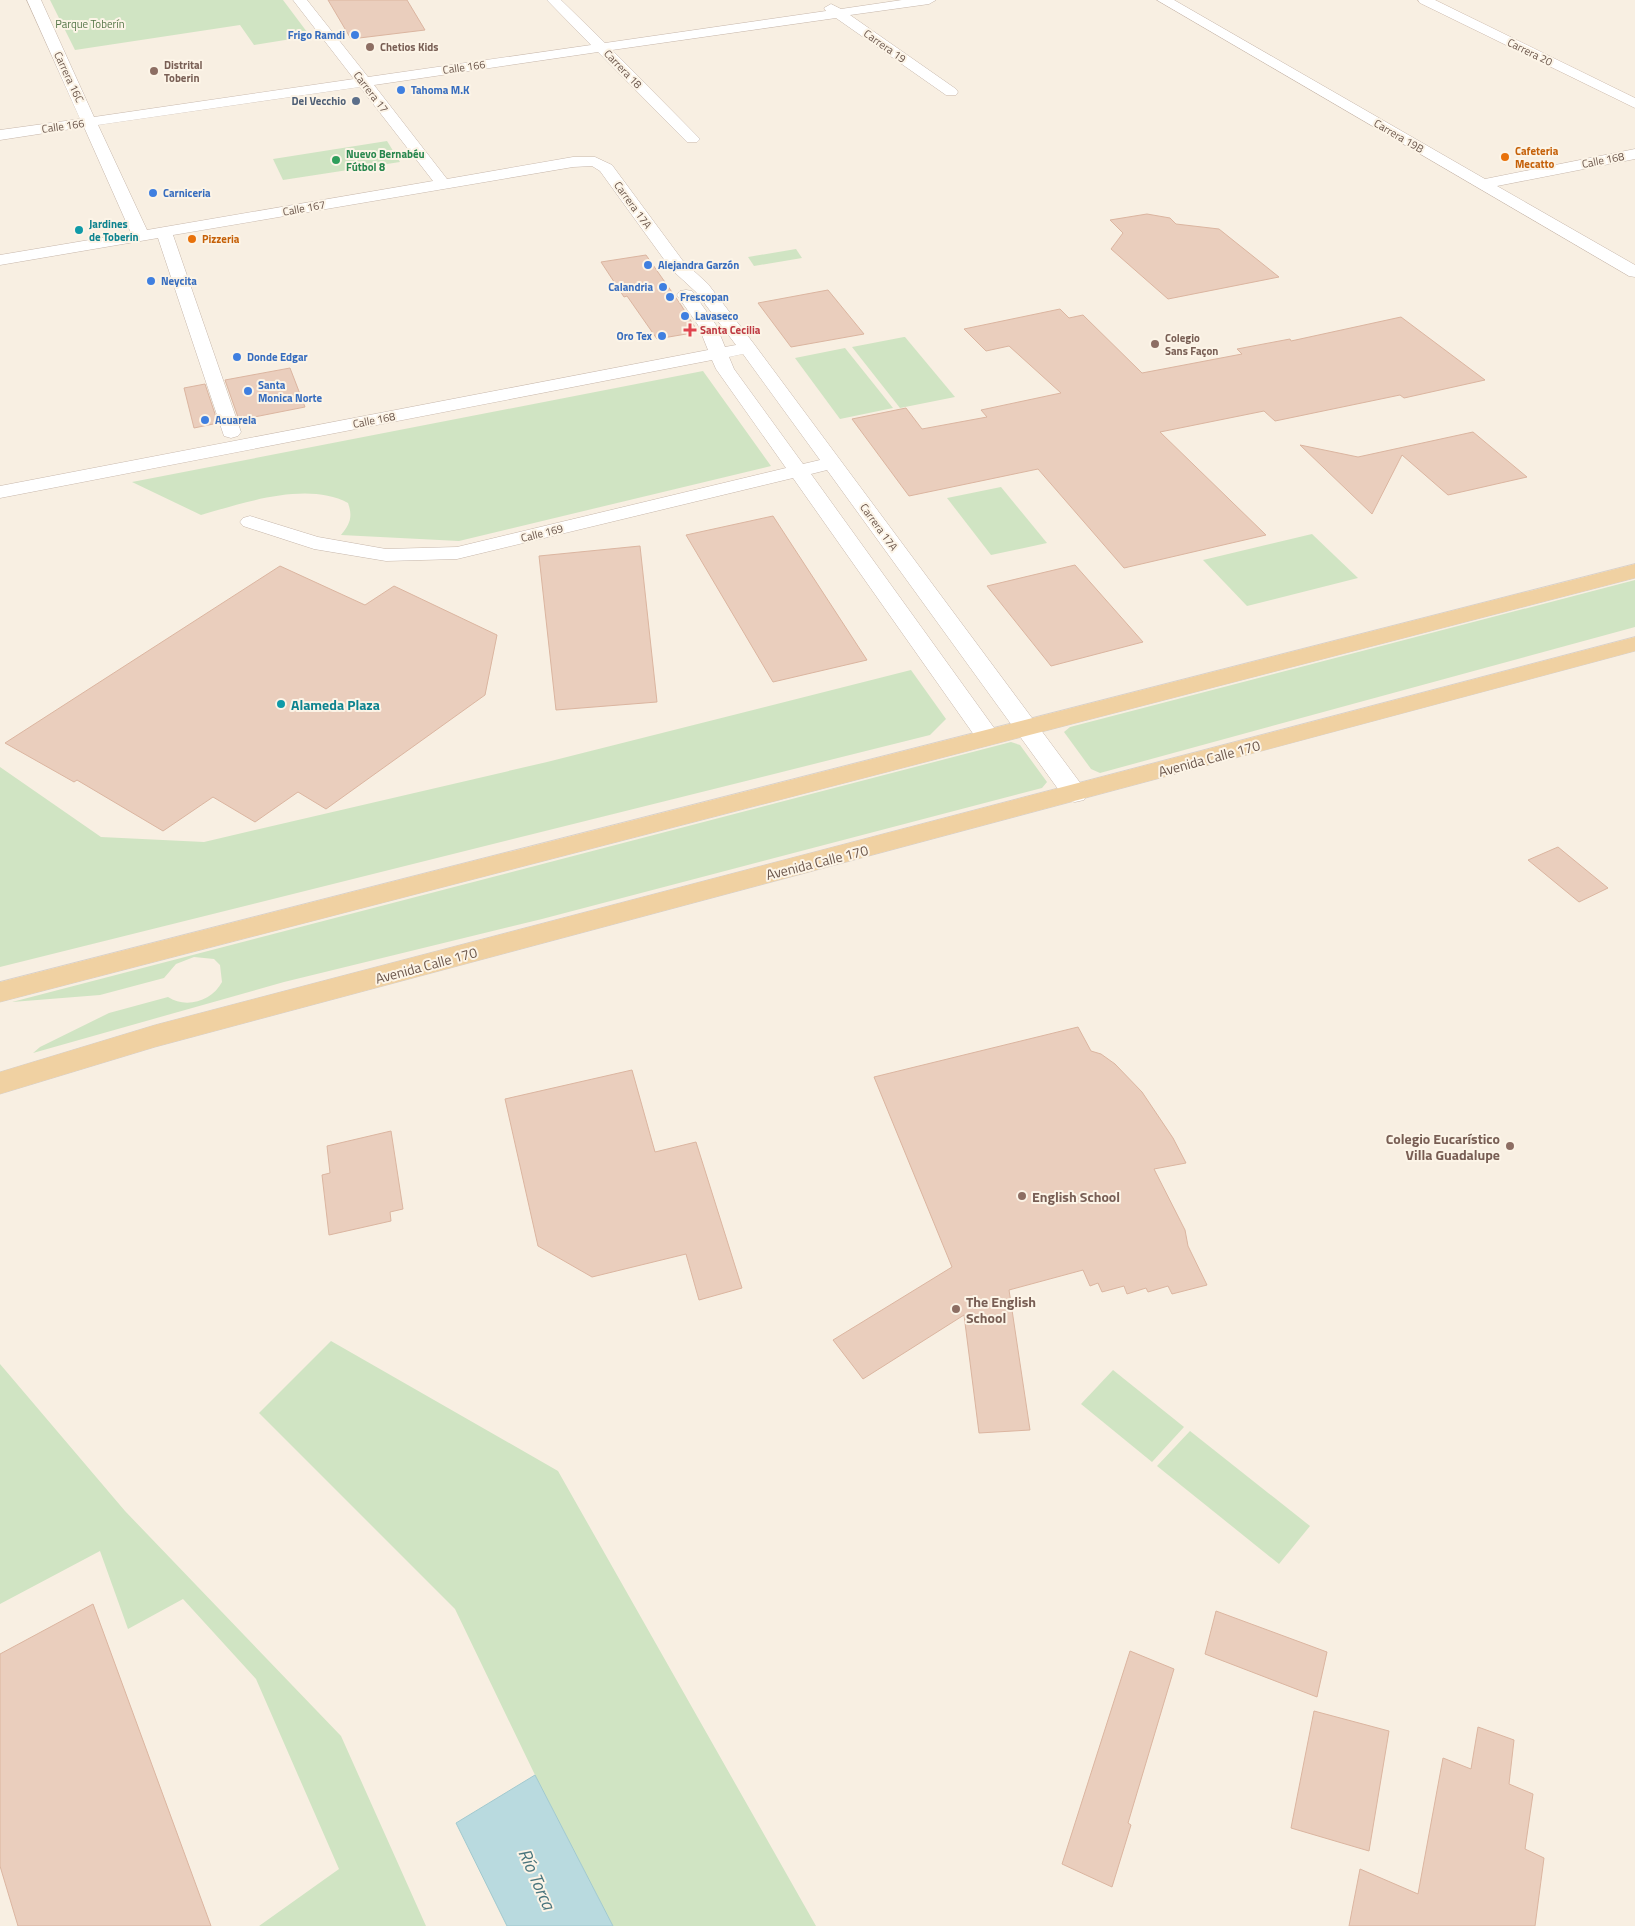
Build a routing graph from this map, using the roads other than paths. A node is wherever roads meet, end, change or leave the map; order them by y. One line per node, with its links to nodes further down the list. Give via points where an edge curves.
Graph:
1 (34, 0): 13 (street, Carrera 16C)
2 (300, 0): 10 (street, Carrera 17)
3 (554, 0): 9 (street, Carrera 18)
4 (821, 0): 8 (street, Carrera 19)
5 (928, 0): 8 (street, Calle 166)
6 (1164, 0): 19 (street, Carrera 19B)
7 (1425, 0): 12 (street, Carrera 20)
8 (838, 13): 9 (street, Calle 166); 11 (street, Carrera 19)
9 (601, 46): 10 (street, Calle 166); 15 (street, Carrera 18)
10 (364, 82): 13 (street, Calle 166); 18 (street, Carrera 17)
11 (950, 92)
12 (1635, 104)
13 (90, 122): 14 (street, Calle 166); 21 (street, Carrera 16C)
14 (0, 135)
15 (692, 139)
16 (1635, 154): 19 (street, Calle 168)
17 (606, 168): 18 (street, Calle 167, via 590,160); 23 (street, Carrera 17A)
18 (443, 184): 20 (street, Calle 167)
19 (1482, 184): 24 (street, Carrera 19B)
20 (164, 232): 21 (street, Calle 167); 27 (street)
21 (141, 236): 22 (street, Calle 167)
22 (0, 260)
23 (677, 266): 25 (street, Carrera 17A, via 702,288); 26 (street, Carrera 17A, via 684,291 707,325)
24 (1635, 272)
25 (744, 342): 26 (street, Calle 168); 28 (street, Carrera 17A)
26 (716, 348): 27 (street, Calle 168); 29 (street, Carrera 17A, via 725,369); 31 (street, Calle 168)
27 (230, 432): 30 (street, Calle 168)
28 (832, 464): 29 (street, Calle 169); 35 (street, Carrera 17A)
29 (799, 471): 32 (street, Calle 169, via 457,553 377,553 314,543); 36 (street, Carrera 17A)
30 (0, 475)
31 (0, 492)
32 (250, 522)
33 (1635, 571): 35 (main road)
34 (1635, 644): 37 (main road, Avenida Calle 170)
35 (1026, 727): 36 (main road); 37 (street, Carrera 17A)
36 (988, 737): 38 (main road)
37 (1075, 794): 39 (main road, Avenida Calle 170, via 155,1036)
38 (0, 992)
39 (0, 1082)

